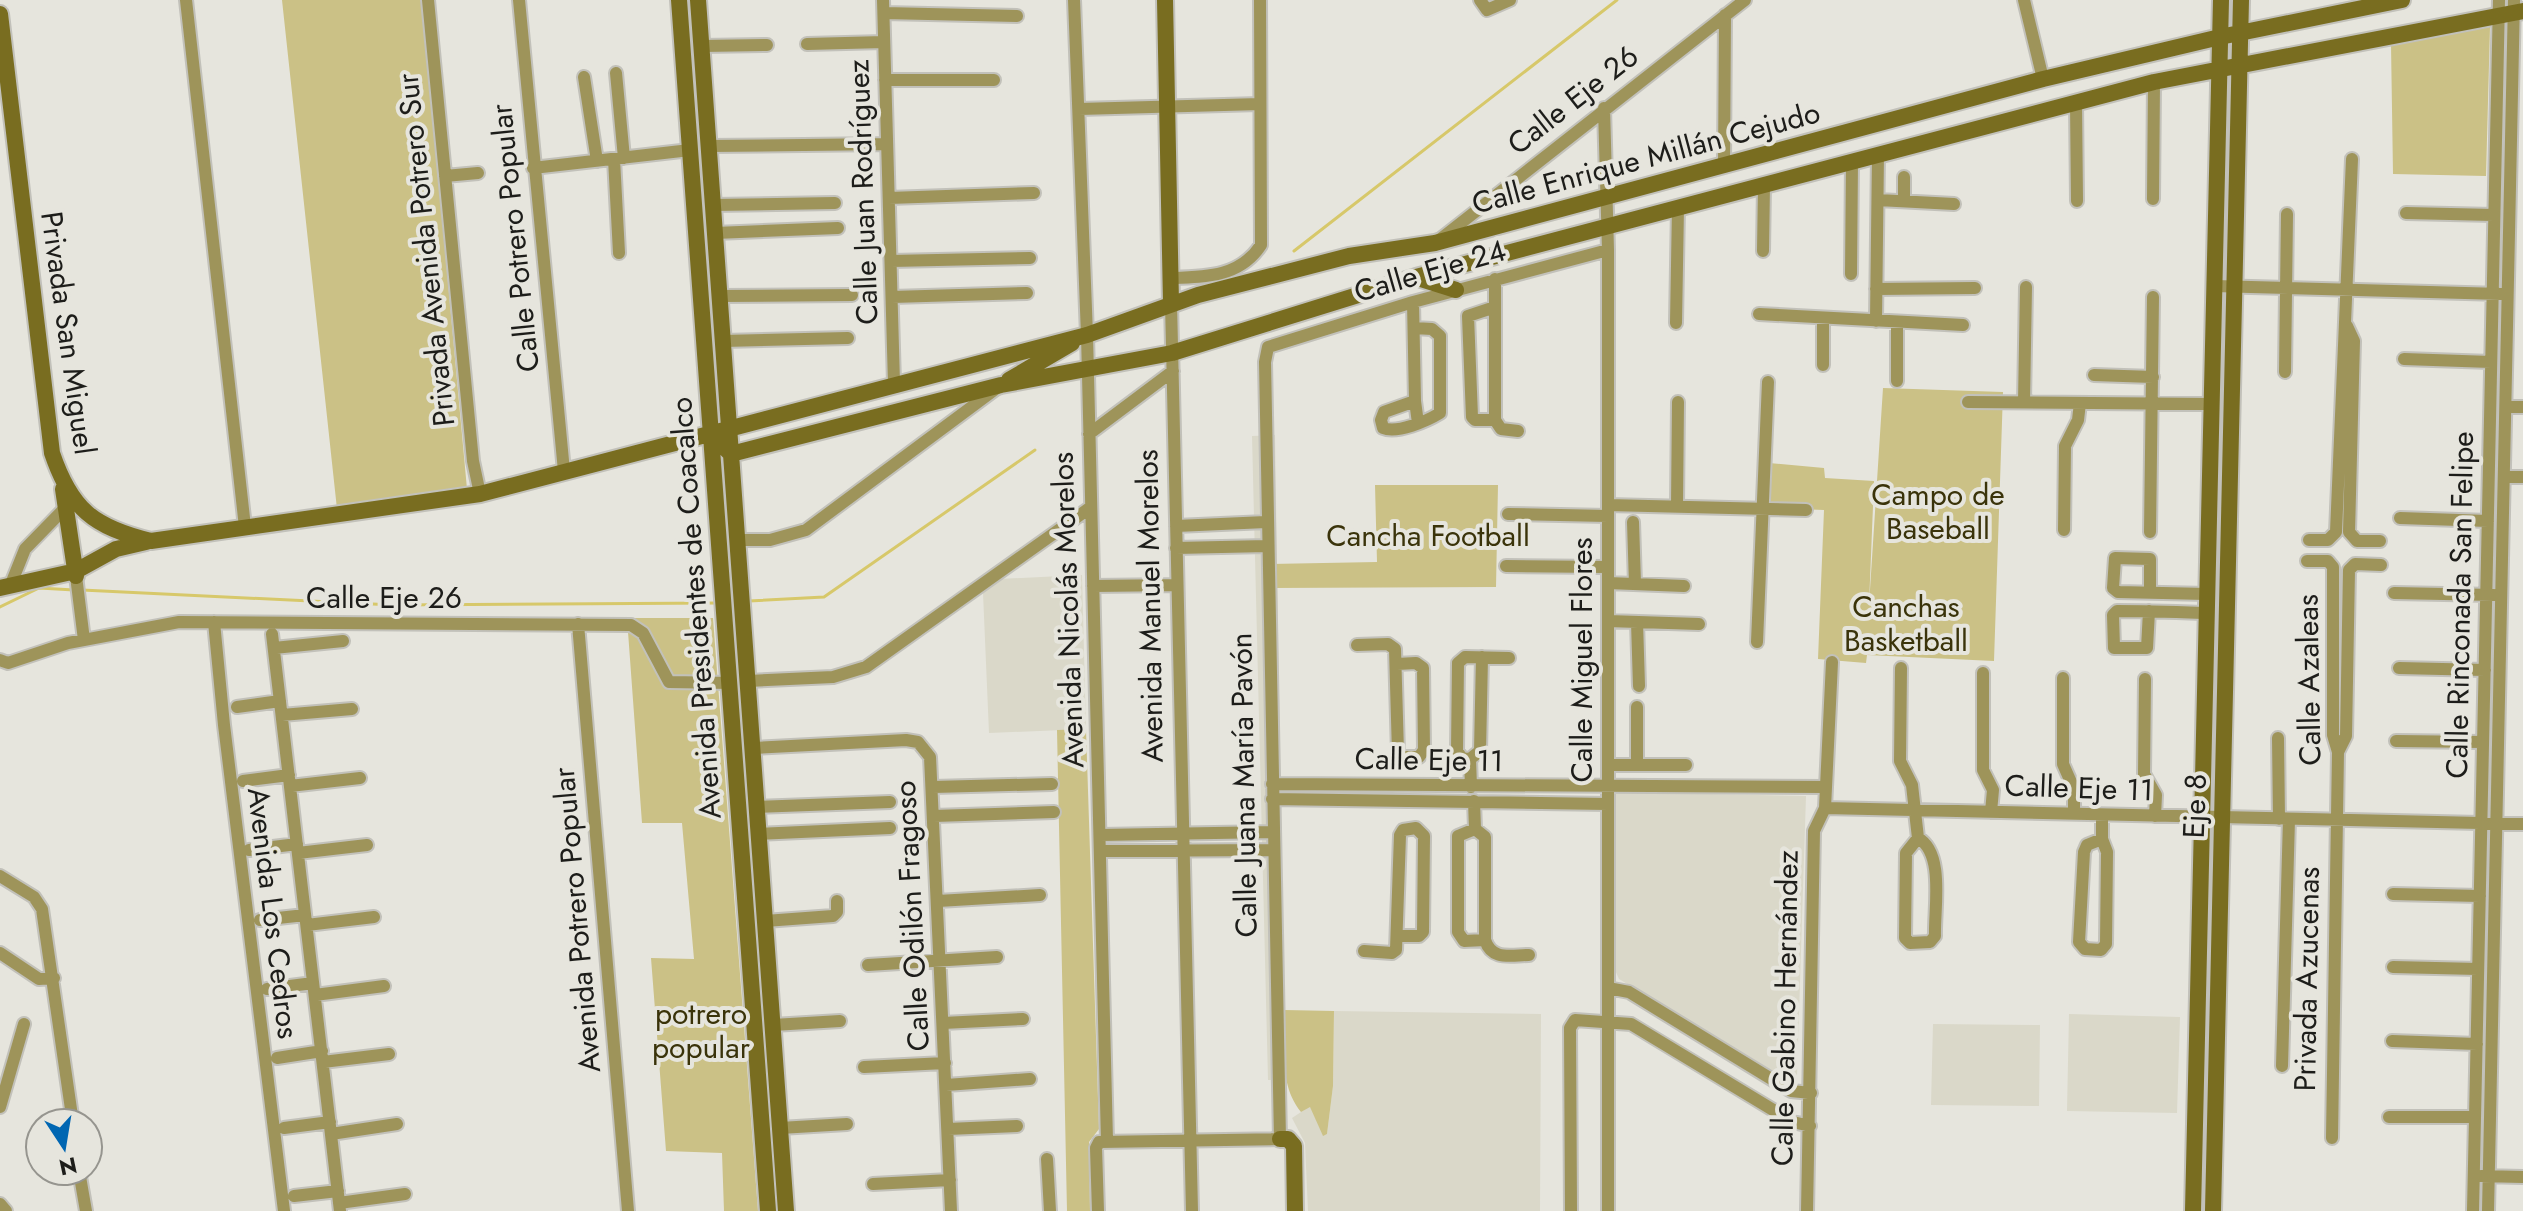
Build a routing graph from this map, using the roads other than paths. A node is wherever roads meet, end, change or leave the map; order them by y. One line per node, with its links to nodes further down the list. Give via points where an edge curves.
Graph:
1 (186, 0): 163 (street)
2 (428, 0): 52 (street, Privada Avenida Potrero Sur)
3 (519, 0): 50 (street, Calle Potrero Popular)
4 (679, 0): 43 (main road, Avenida Presidentes de Coacalco)
5 (698, 0): 26 (main road, Avenida Presidentes de Coacalco)
6 (1074, 0): 39 (street, Avenida Nicolás Morelos)
7 (1165, 0): 37 (main road, Avenida Manuel Morelos)
8 (1260, 0): 36 (street)
9 (1510, 0): 15 (street)
10 (1745, 0): 19 (street, Calle Eje 26)
11 (2024, 0): 31 (street)
12 (2221, 0): 22 (main road, Eje 8)
13 (2241, 0): 21 (main road, Eje 8)
14 (2402, 0): 21 (main road, Calle Enrique Millán Cejudo)
15 (1483, 5)
16 (883, 7): 20 (street); 23 (street, Calle Juan Rodríguez)
17 (2510, 8): 27 (main road, Calle Enrique Millán Cejudo); 40 (street, Calle Rinconada San Felipe); 69 (street, Calle Rinconada San Felipe)
18 (0, 14): 154 (main road, Privada San Miguel, via 52,453)
19 (1725, 15): 38 (street, Calle Eje 26); 49 (street)
20 (1017, 16)
21 (2241, 32): 22 (main road, Calle Enrique Millán Cejudo); 27 (main road, Eje 8)
22 (2220, 37): 28 (main road, Eje 8); 31 (main road, Calle Enrique Millán Cejudo)
23 (884, 42): 24 (street); 32 (street, Calle Juan Rodríguez)
24 (807, 44)
25 (767, 45): 26 (street)
26 (702, 46): 42 (main road, Avenida Presidentes de Coacalco)
27 (2240, 64): 28 (main road, Calle Enrique Millán Cejudo); 88 (main road, Eje 8)
28 (2219, 68): 34 (main road, Calle Enrique Millán Cejudo); 87 (main road, Eje 8)
29 (616, 73): 45 (street)
30 (584, 77): 47 (street)
31 (2043, 79): 49 (main road, Calle Enrique Millán Cejudo)
32 (885, 80): 33 (street); 41 (street, Calle Juan Rodríguez)
33 (994, 80)
34 (2154, 82): 35 (main road, Calle Enrique Millán Cejudo); 59 (street)
35 (2076, 102): 44 (main road, Calle Enrique Millán Cejudo); 62 (street)
36 (1260, 104): 37 (street); 85 (street, via 1261,245 1240,267 1224,273)
37 (1167, 106): 39 (street); 85 (main road, Avenida Manuel Morelos)
38 (1604, 108): 57 (street, Calle Miguel Flores); 73 (street, Calle Eje 26)
39 (1079, 109): 115 (street, Avenida Nicolás Morelos)
40 (2517, 115): 55 (street, Calle Rinconada San Felipe)
41 (887, 144): 42 (street); 58 (street, Calle Juan Rodríguez)
42 (709, 146): 65 (main road, Avenida Presidentes de Coacalco)
43 (690, 150): 45 (street); 78 (main road, Avenida Presidentes de Coacalco)
44 (1878, 154): 48 (main road, Calle Enrique Millán Cejudo); 60 (street)
45 (619, 158): 47 (street); 76 (street)
46 (2352, 159): 93 (street)
47 (597, 161): 50 (street)
48 (1852, 161): 54 (main road, Calle Enrique Millán Cejudo); 83 (street)
49 (1724, 166): 57 (main road, Calle Enrique Millán Cejudo)
50 (533, 168): 147 (street, Calle Potrero Popular)
51 (478, 173): 52 (street)
52 (445, 176): 150 (street, Privada Avenida Potrero Sur)
53 (1904, 177): 61 (street)
54 (1764, 185): 66 (main road, Calle Enrique Millán Cejudo); 75 (street)
55 (2517, 189): 81 (street, Calle Rinconada San Felipe)
56 (1034, 193): 58 (street)
57 (1605, 197): 70 (street, Calle Miguel Flores); 73 (main road, Calle Enrique Millán Cejudo)
58 (889, 198): 80 (street, Calle Juan Rodríguez)
59 (2153, 199)
60 (1878, 200): 61 (street); 92 (street)
61 (1904, 201): 64 (street)
62 (2077, 201)
63 (835, 203): 65 (street)
64 (1954, 204)
65 (713, 205): 72 (main road, Avenida Presidentes de Coacalco)
66 (1678, 207): 70 (main road, Calle Enrique Millán Cejudo); 109 (street)
67 (2406, 213): 69 (street)
68 (2287, 214): 91 (street)
69 (2494, 215): 96 (street, Calle Rinconada San Felipe)
70 (1606, 226): 74 (street, Calle Miguel Flores); 84 (main road, Calle Enrique Millán Cejudo)
71 (838, 228): 72 (street)
72 (715, 233): 77 (main road, Avenida Presidentes de Coacalco)
73 (1435, 243): 103 (main road, Calle Enrique Millán Cejudo, via 1349,256)
74 (1608, 250): 86 (street, Calle Eje 24); 155 (street, Calle Miguel Flores)
75 (1763, 251)
76 (619, 253)
77 (717, 255): 78 (main road); 99 (main road, Avenida Presidentes de Coacalco)
78 (698, 257): 144 (main road, Avenida Presidentes de Coacalco)
79 (1030, 258): 80 (street)
80 (891, 261): 100 (street, Calle Juan Rodríguez)
81 (2509, 262): 82 (street); 97 (street, Calle Rinconada San Felipe)
82 (2523, 262)
83 (1851, 274)
84 (1416, 277): 94 (main road); 120 (main road, Calle Enrique Millán Cejudo)
85 (1170, 278): 103 (main road, Avenida Manuel Morelos)
86 (1495, 279): 94 (street, Calle Eje 24); 104 (street)
87 (2214, 286): 88 (street); 137 (main road, Eje 8)
88 (2236, 286): 91 (street); 251 (main road, Eje 8)
89 (2026, 287): 134 (street)
90 (1975, 288): 92 (street)
91 (2286, 288): 93 (street); 124 (street)
92 (1876, 289): 107 (street)
93 (2348, 289): 96 (street); 111 (street)
94 (1456, 290): 102 (street, Calle Eje 24)
95 (1027, 293): 100 (street)
96 (2493, 293): 97 (street); 121 (street, Calle Rinconada San Felipe)
97 (2508, 294): 113 (street, Calle Rinconada San Felipe)
98 (852, 295): 99 (street)
99 (719, 296): 117 (main road, Avenida Presidentes de Coacalco)
100 (892, 297): 129 (street, Calle Juan Rodríguez)
101 (2153, 297): 126 (street)
102 (1413, 302): 112 (street); 118 (street, Calle Eje 24)
103 (1171, 303): 115 (main road, Calle Enrique Millán Cejudo); 120 (street, Avenida Manuel Morelos)
104 (1495, 307): 140 (street); 140 (street, via 1468,316 1472,417)
105 (1759, 314): 106 (street)
106 (1823, 318): 107 (street); 122 (street)
107 (1876, 321): 108 (street)
108 (1897, 322): 110 (street); 127 (street)
109 (1676, 323)
110 (1963, 325)
111 (2347, 326): 167 (street, via 2341,341 2336,532 2328,540); 169 (street, via 2354,341 2349,532 2357,541)
112 (1414, 328): 131 (street); 141 (street, via 1432,329 1440,336 1440,413)
113 (2507, 333): 114 (street); 138 (street, Calle Rinconada San Felipe)
114 (2523, 334)
115 (1087, 335): 123 (street, Avenida Nicolás Morelos); 129 (main road); 130 (main road)
116 (848, 338): 117 (street)
117 (723, 341): 142 (main road, Avenida Presidentes de Coacalco)
118 (1268, 347): 160 (street, Calle Juana María Pavón)
119 (2404, 359): 121 (street)
120 (1172, 362): 123 (main road, Calle Enrique Millán Cejudo); 145 (street); 162 (street, Avenida Manuel Morelos)
121 (2491, 362): 159 (street, Calle Rinconada San Felipe)
122 (1823, 365)
123 (1088, 371): 130 (main road, Calle Enrique Millán Cejudo); 145 (street, Avenida Nicolás Morelos)
124 (2285, 372)
125 (2094, 375): 126 (street)
126 (2153, 377): 136 (street)
127 (1897, 381)
128 (1768, 382): 153 (street)
129 (894, 383): 142 (main road)
130 (1001, 385): 146 (main road); 166 (street, via 806,530 770,540)
131 (1415, 401): 141 (street); 141 (street, via 1384,412 1381,420 1386,431)
132 (1678, 402): 151 (street)
133 (1968, 402): 134 (street)
134 (2024, 402): 135 (street)
135 (2080, 403): 136 (street); 164 (street, via 2065,446)
136 (2153, 404): 137 (street); 165 (street)
137 (2211, 404): 185 (main road, Eje 8)
138 (2506, 407): 139 (street); 148 (street, Calle Rinconada San Felipe)
139 (2523, 407)
140 (1495, 420): 143 (street, via 1501,429)
141 (1418, 423)
142 (729, 428): 144 (main road); 146 (main road, Avenida Presidentes de Coacalco)
143 (1518, 431)
144 (711, 434): 146 (main road); 147 (main road); 210 (main road, Avenida Presidentes de Coacalco, via 728,649)
145 (1089, 434): 152 (street, Avenida Nicolás Morelos)
146 (731, 454): 166 (main road, Avenida Presidentes de Coacalco)
147 (564, 471): 150 (main road)
148 (2504, 477): 149 (street); 187 (street, Calle Rinconada San Felipe)
149 (2523, 477)
150 (480, 494): 163 (main road)
151 (1677, 506): 153 (street); 155 (street)
152 (1091, 507): 181 (street, Avenida Nicolás Morelos); 210 (street, via 866,667 833,677)
153 (1761, 508): 156 (street); 197 (street)
154 (74, 509): 168 (main road, via 101,525); 176 (main road); 180 (street, via 25,549)
155 (1608, 510): 157 (street); 175 (street, Calle Miguel Flores)
156 (1806, 510)
157 (1508, 514)
158 (2400, 518): 159 (street)
159 (2488, 521): 186 (street, Calle Rinconada San Felipe)
160 (1266, 522): 162 (street); 170 (street, Calle Juana María Pavón)
161 (1633, 522): 178 (street)
162 (1176, 526): 171 (street, Avenida Manuel Morelos)
163 (245, 527): 168 (main road)
164 (2064, 530)
165 (2150, 532)
166 (737, 540): 210 (main road, Avenida Presidentes de Coacalco, via 746,650)
167 (2309, 540)
168 (151, 541): 176 (main road, via 116,549)
169 (2380, 541)
170 (1267, 546): 171 (street); 230 (street, Calle Juana María Pavón)
171 (1176, 548): 179 (street, Avenida Manuel Morelos)
172 (2307, 561): 219 (street, Calle Azaleas, via 2328,561 2333,567 2333,735)
173 (2381, 565): 219 (street, via 2355,564 2349,570 2346,736)
174 (1506, 566): 175 (street)
175 (1608, 567): 177 (street, Calle Miguel Flores)
176 (76, 574): 180 (main road); 195 (street)
177 (1608, 583): 178 (street); 190 (street, Calle Miguel Flores)
178 (1635, 584): 182 (street)
179 (1177, 585): 181 (street); 262 (street, Avenida Manuel Morelos)
180 (6, 586)
181 (1093, 586): 263 (street, Avenida Nicolás Morelos)
182 (1684, 586)
183 (2150, 593): 183 (street, via 2115,591 2115,558 2147,558); 185 (street)
184 (2394, 593): 186 (street)
185 (2207, 594): 189 (main road, Eje 8)
186 (2487, 595): 187 (street); 206 (street, Calle Rinconada San Felipe)
187 (2501, 595): 255 (street, Calle Rinconada San Felipe)
188 (2149, 611): 188 (street, via 2114,612 2114,648 2143,650 2148,645); 189 (street)
189 (2206, 613): 250 (main road, Eje 8)
190 (1608, 621): 192 (street); 223 (street, Calle Miguel Flores)
191 (214, 622): 193 (street, Calle Eje 26); 195 (street, Calle Eje 26, via 179,622); 345 (street, Avenida Los Cedros)
192 (1637, 622): 194 (street); 211 (street)
193 (578, 624): 210 (street, Calle Eje 26, via 638,628 669,682); 346 (street, Avenida Potrero Popular)
194 (1699, 624)
195 (84, 640): 201 (street, Calle Eje 26)
196 (343, 641): 214 (street, Avenida Los Cedros, via 273,641)
197 (1757, 642)
198 (1357, 645): 203 (street, via 1392,646)
199 (1482, 657): 200 (street); 221 (street, via 1480,751); 221 (street, via 1462,658 1457,666 1457,751)
200 (1509, 658)
201 (5, 661)
202 (1832, 662): 235 (street, Calle Gabino Hernández)
203 (1397, 664): 220 (street, via 1397,750); 220 (street, via 1419,664 1424,672 1423,753)
204 (1901, 668): 243 (street, via 1900,761 1912,785)
205 (2399, 668): 206 (street)
206 (2485, 670): 218 (street, Calle Rinconada San Felipe)
207 (1983, 673): 245 (street, via 1983,770 1993,790)
208 (2063, 678): 246 (street, via 2063,764 2074,789)
209 (2145, 679): 249 (street, via 2144,774 2156,795)
210 (739, 682): 222 (main road, Avenida Presidentes de Coacalco); 222 (main road, Avenida Presidentes de Coacalco)
211 (1639, 686)
212 (237, 707): 214 (street)
213 (1637, 707): 224 (street)
214 (281, 708): 215 (street); 227 (street, Avenida Los Cedros)
215 (352, 709)
216 (2278, 738): 252 (street)
217 (2396, 741): 218 (street)
218 (2483, 742): 254 (street, Calle Rinconada San Felipe)
219 (2338, 752): 253 (street, Calle Azaleas)
220 (1406, 758): 231 (street)
221 (1470, 759): 233 (street)
222 (748, 760): 232 (street, Calle Odilón Fragoso, via 918,742 930,757); 241 (main road, Avenida Presidentes de Coacalco); 315 (main road, Avenida Presidentes de Coacalco)
223 (1608, 765): 224 (street); 234 (street, Calle Miguel Flores)
224 (1637, 765): 225 (street)
225 (1686, 765)
226 (360, 778): 227 (street)
227 (290, 780): 228 (street); 267 (street, Avenida Los Cedros)
228 (243, 781)
229 (1052, 784): 232 (street)
230 (1272, 784): 231 (street, Calle Eje 11); 236 (street, Calle Juana María Pavón)
231 (1406, 785): 233 (street, Calle Eje 11)
232 (933, 787): 248 (street, Calle Odilón Fragoso)
233 (1471, 787): 234 (street, Calle Eje 11)
234 (1608, 787): 235 (street, Calle Eje 11); 240 (street, Calle Miguel Flores)
235 (1826, 787): 242 (street, Calle Gabino Hernández)
236 (1272, 799): 237 (street); 260 (street, Calle Juana María Pavón)
237 (1411, 801): 238 (street); 258 (street)
238 (1474, 801): 240 (street); 259 (street)
239 (890, 802): 241 (street)
240 (1608, 804): 294 (street, Calle Miguel Flores)
241 (757, 807): 261 (main road, Avenida Presidentes de Coacalco)
242 (1825, 808): 243 (street, Calle Eje 11); 314 (street, Calle Gabino Hernández, via 1814,831)
243 (1912, 810): 245 (street, Calle Eje 11); 264 (street)
244 (1054, 812): 248 (street)
245 (1991, 812): 246 (street, Calle Eje 11)
246 (2074, 814): 247 (street, Calle Eje 11)
247 (2102, 815): 249 (street, Calle Eje 11); 265 (street)
248 (934, 816): 277 (street, Calle Odilón Fragoso)
249 (2155, 816): 250 (street, Calle Eje 11)
250 (2202, 818): 251 (street, Calle Eje 11); 357 (main road, Eje 8)
251 (2223, 818): 252 (street, Calle Eje 11); 358 (main road, Eje 8)
252 (2284, 819): 253 (street, Calle Eje 11); 309 (street)
253 (2335, 820): 254 (street, Calle Eje 11); 328 (street, Privada Azucenas)
254 (2482, 823): 255 (street, Calle Eje 11); 275 (street, Calle Rinconada San Felipe)
255 (2497, 823): 256 (street, Calle Eje 11); 334 (street, Calle Rinconada San Felipe)
256 (2523, 824)
257 (890, 828): 261 (street)
258 (1412, 828): 282 (street, via 1400,835); 282 (street, via 1424,836 1423,932)
259 (1475, 829): 283 (street, via 1485,837); 283 (street, via 1458,836 1458,932 1464,941)
260 (1273, 832): 262 (street); 269 (street, Calle Juana María Pavón)
261 (759, 834): 281 (main road, Avenida Presidentes de Coacalco)
262 (1184, 834): 263 (street); 271 (street, Avenida Manuel Morelos)
263 (1100, 835): 270 (street, Avenida Nicolás Morelos)
264 (1918, 838): 264 (street, via 1933,856 1935,936 1930,942 1910,943 1905,938 1906,853)
265 (2102, 839): 265 (street, via 2107,852 2106,944 2101,950 2085,949 2079,942 2084,852)
266 (367, 845): 267 (street)
267 (298, 848): 268 (street); 280 (street, Avenida Los Cedros)
268 (249, 850)
269 (1272, 850): 271 (street); 329 (street, Calle Juana María Pavón)
270 (1100, 851): 271 (street); 331 (street, Avenida Nicolás Morelos)
271 (1185, 851): 330 (street, Avenida Manuel Morelos)
272 (0, 876): 292 (street, via 39,902)
273 (2393, 894): 275 (street)
274 (1040, 895): 277 (street)
275 (2480, 896): 291 (street, Calle Rinconada San Felipe)
276 (837, 901): 281 (street, via 833,916)
277 (938, 901): 288 (street, Calle Odilón Fragoso)
278 (374, 917): 280 (street)
279 (260, 920): 280 (street)
280 (306, 920): 296 (street, Avenida Los Cedros)
281 (765, 921): 302 (main road, Avenida Presidentes de Coacalco)
282 (1397, 936): 284 (street, via 1394,952)
283 (1485, 940): 286 (street, via 1493,955)
284 (1364, 951)
285 (0, 953): 292 (street, via 39,979)
286 (1529, 955)
287 (997, 957): 288 (street)
288 (940, 961): 289 (street); 300 (street, Calle Odilón Fragoso)
289 (868, 965)
290 (2393, 967): 291 (street)
291 (2478, 969): 304 (street, Calle Rinconada San Felipe)
292 (54, 978): 317 (street)
293 (384, 986): 296 (street)
294 (1608, 988): 298 (street, Calle Miguel Flores); 314 (street, via 1629,992 1791,1091)
295 (267, 989): 296 (street)
296 (314, 989): 306 (street, Avenida Los Cedros)
297 (1023, 1019): 300 (street)
298 (1608, 1020): 323 (street, via 1631,1024 1793,1122); 354 (street, via 1571,1024); 355 (street, Calle Miguel Flores)
299 (840, 1021): 302 (street)
300 (943, 1023): 308 (street, Calle Odilón Fragoso)
301 (24, 1024): 316 (street)
302 (773, 1025): 313 (main road, Avenida Presidentes de Coacalco)
303 (2392, 1041): 304 (street)
304 (2477, 1044): 319 (street, Calle Rinconada San Felipe)
305 (389, 1054): 306 (street)
306 (322, 1056): 307 (street); 325 (street, Avenida Los Cedros)
307 (277, 1058)
308 (945, 1063): 310 (street); 312 (street, Calle Odilón Fragoso)
309 (2282, 1066)
310 (864, 1067)
311 (1030, 1079): 312 (street)
312 (946, 1085): 327 (street, Calle Odilón Fragoso)
313 (778, 1092): 315 (main road); 326 (main road, Avenida Presidentes de Coacalco)
314 (1811, 1093): 323 (street, Calle Gabino Hernández)
315 (760, 1094): 347 (main road, Avenida Presidentes de Coacalco)
316 (0, 1107)
317 (71, 1107)
318 (2389, 1117): 319 (street)
319 (2475, 1117): 333 (street, Calle Rinconada San Felipe)
320 (397, 1124): 325 (street)
321 (847, 1124): 326 (street)
322 (1017, 1126): 327 (street)
323 (1810, 1126): 356 (street, Calle Gabino Hernández)
324 (284, 1128): 325 (street)
325 (330, 1128): 341 (street, Avenida Los Cedros)
326 (780, 1128): 348 (main road, Avenida Presidentes de Coacalco)
327 (948, 1129): 336 (street, Calle Odilón Fragoso)
328 (2332, 1138)
329 (1280, 1139): 330 (street); 353 (main road, Calle Juana María Pavón, via 1294,1146)
330 (1191, 1140): 331 (street); 352 (street, Avenida Manuel Morelos)
331 (1107, 1141): 351 (street, Avenida Nicolás Morelos, via 1096,1146)
332 (1047, 1159): 350 (street)
333 (2474, 1176): 334 (street); 359 (street, Calle Rinconada San Felipe)
334 (2489, 1176): 335 (street); 360 (street, Calle Rinconada San Felipe)
335 (2523, 1177)
336 (950, 1180): 337 (street); 349 (street, Calle Odilón Fragoso)
337 (873, 1184)
338 (82, 1187): 344 (street)
339 (405, 1194): 341 (street)
340 (294, 1196): 341 (street)
341 (339, 1201)
342 (0, 1204): 343 (street)
343 (6, 1211)
344 (86, 1211)
345 (284, 1211)
346 (628, 1211)
347 (768, 1211)
348 (786, 1211)
349 (951, 1211)
350 (1050, 1211)
351 (1098, 1211)
352 (1192, 1211)
353 (1295, 1211)
354 (1571, 1211)
355 (1608, 1211)
356 (1807, 1211)
357 (2193, 1211)
358 (2213, 1211)
359 (2473, 1211)
360 (2488, 1211)

